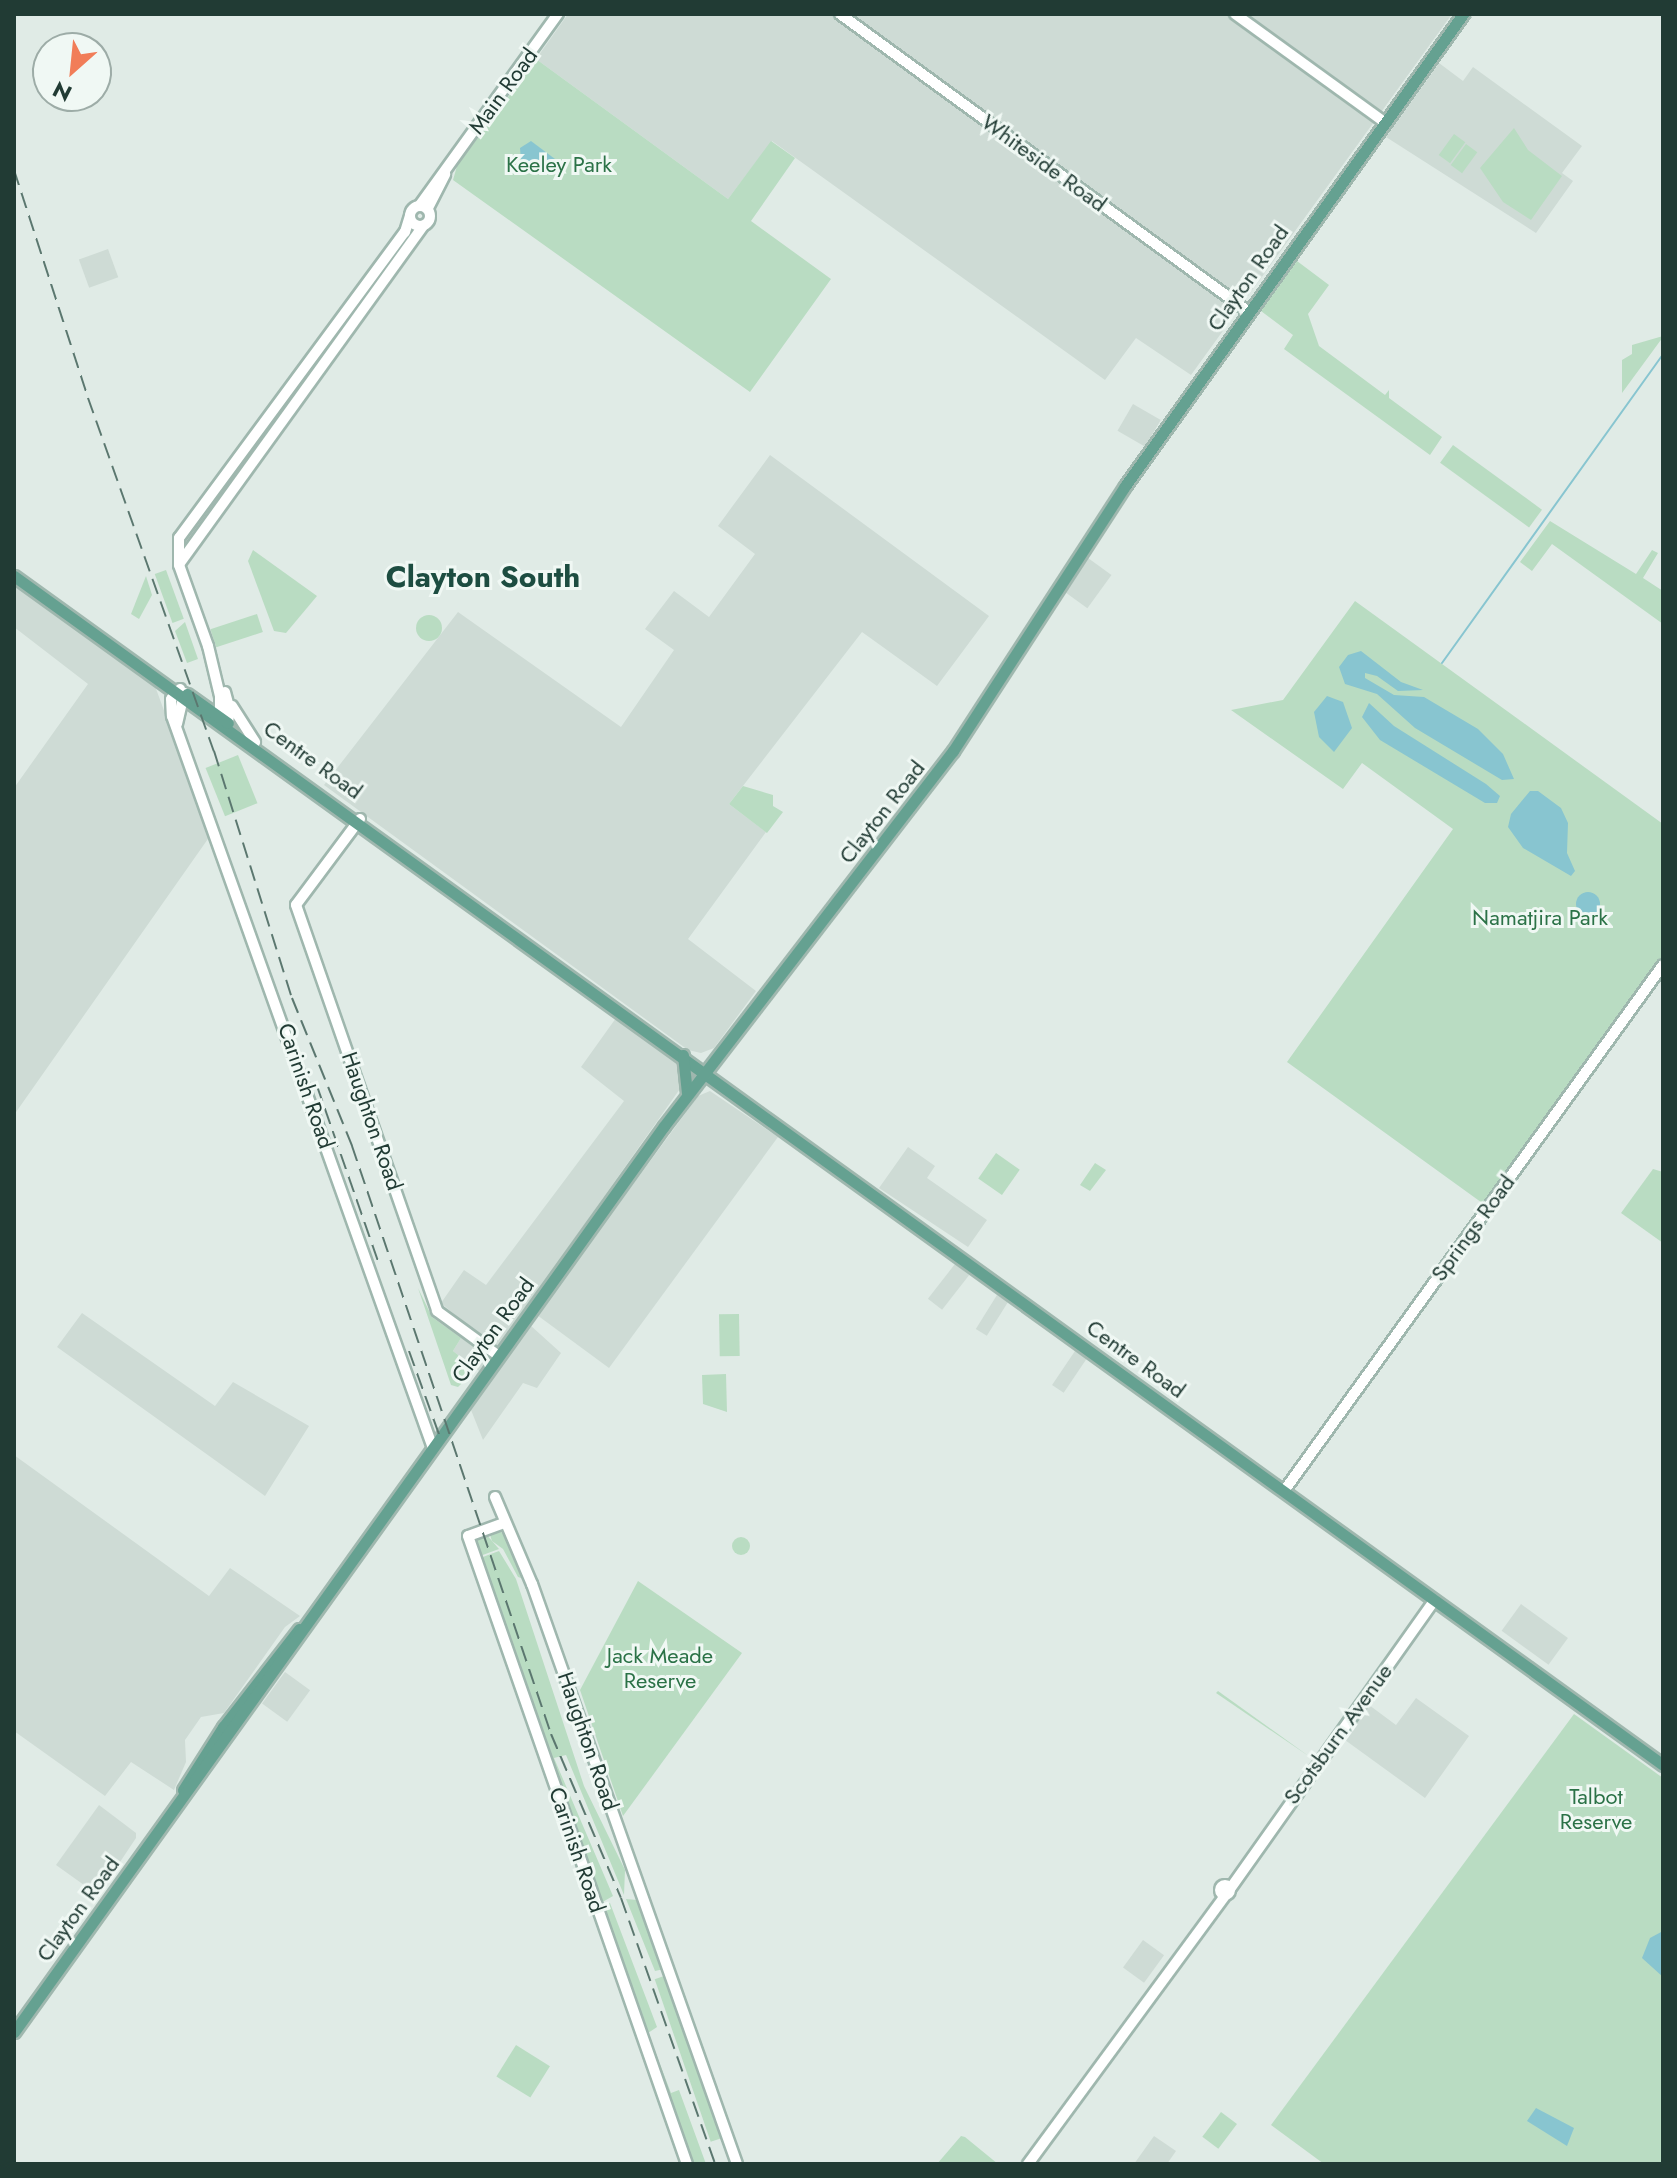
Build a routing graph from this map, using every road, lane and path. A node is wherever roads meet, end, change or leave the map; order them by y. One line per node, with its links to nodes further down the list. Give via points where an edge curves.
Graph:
1 (558, 14): 6 (street, Main Road)
2 (840, 14): 9 (street, Whiteside Road)
3 (1235, 14): 5 (street)
4 (1463, 14): 5 (main road, Clayton Road)
5 (1384, 122): 9 (main road, Clayton Road)
6 (424, 207): 7 (street); 8 (street, via 430,219)
7 (410, 216): 8 (street); 10 (street, via 405,232)
8 (423, 226): 10 (street)
9 (1249, 312): 25 (main road, Clayton Road, via 1125,486 953,751)
10 (340, 325): 11 (street)
11 (247, 456): 12 (street); 12 (street, via 179,538)
12 (179, 565): 17 (street)
13 (14, 569): 16 (main road, Centre Road)
14 (14, 576): 15 (main road, Centre Road)
15 (160, 683): 16 (main road, Centre Road); 18 (street, Carinish Road)
16 (182, 695): 18 (street); 19 (main road, Centre Road); 20 (street); 21 (main road, Centre Road)
17 (223, 697): 19 (street); 21 (street); 22 (street)
18 (169, 707): 20 (street, Carinish Road)
19 (209, 708): 21 (main road, Centre Road)
20 (178, 720): 31 (street, Carinish Road)
21 (224, 724): 22 (main road, Centre Road); 23 (main road, Centre Road)
22 (255, 742): 23 (main road, Centre Road)
23 (358, 822): 26 (main road, Centre Road); 30 (street, Haughton Road, via 296,905 437,1311)
24 (1663, 965): 32 (street, Springs Road)
25 (721, 1050): 26 (main road, via 702,1057); 27 (main road, Clayton Road); 28 (main road, via 719,1069)
26 (683, 1055): 27 (main road, Centre Road); 29 (main road)
27 (705, 1071): 28 (main road, Centre Road); 29 (main road, Clayton Road)
28 (725, 1085): 29 (main road); 32 (main road, Centre Road)
29 (687, 1094): 30 (main road, Clayton Road)
30 (499, 1356): 31 (main road, Clayton Road)
31 (433, 1448): 37 (main road, Clayton Road)
32 (1284, 1491): 35 (main road, Centre Road)
33 (495, 1497): 34 (street, Haughton Road)
34 (504, 1523): 38 (street, Carinish Road, via 468,1536); 39 (street, Haughton Road, via 532,1584 675,1988 690,2016)
35 (1435, 1600): 36 (main road, Centre Road); 40 (street, Scotsburn Avenue)
36 (1663, 1765)
37 (14, 2032)
38 (687, 2164)
39 (737, 2164)
40 (1026, 2164)

